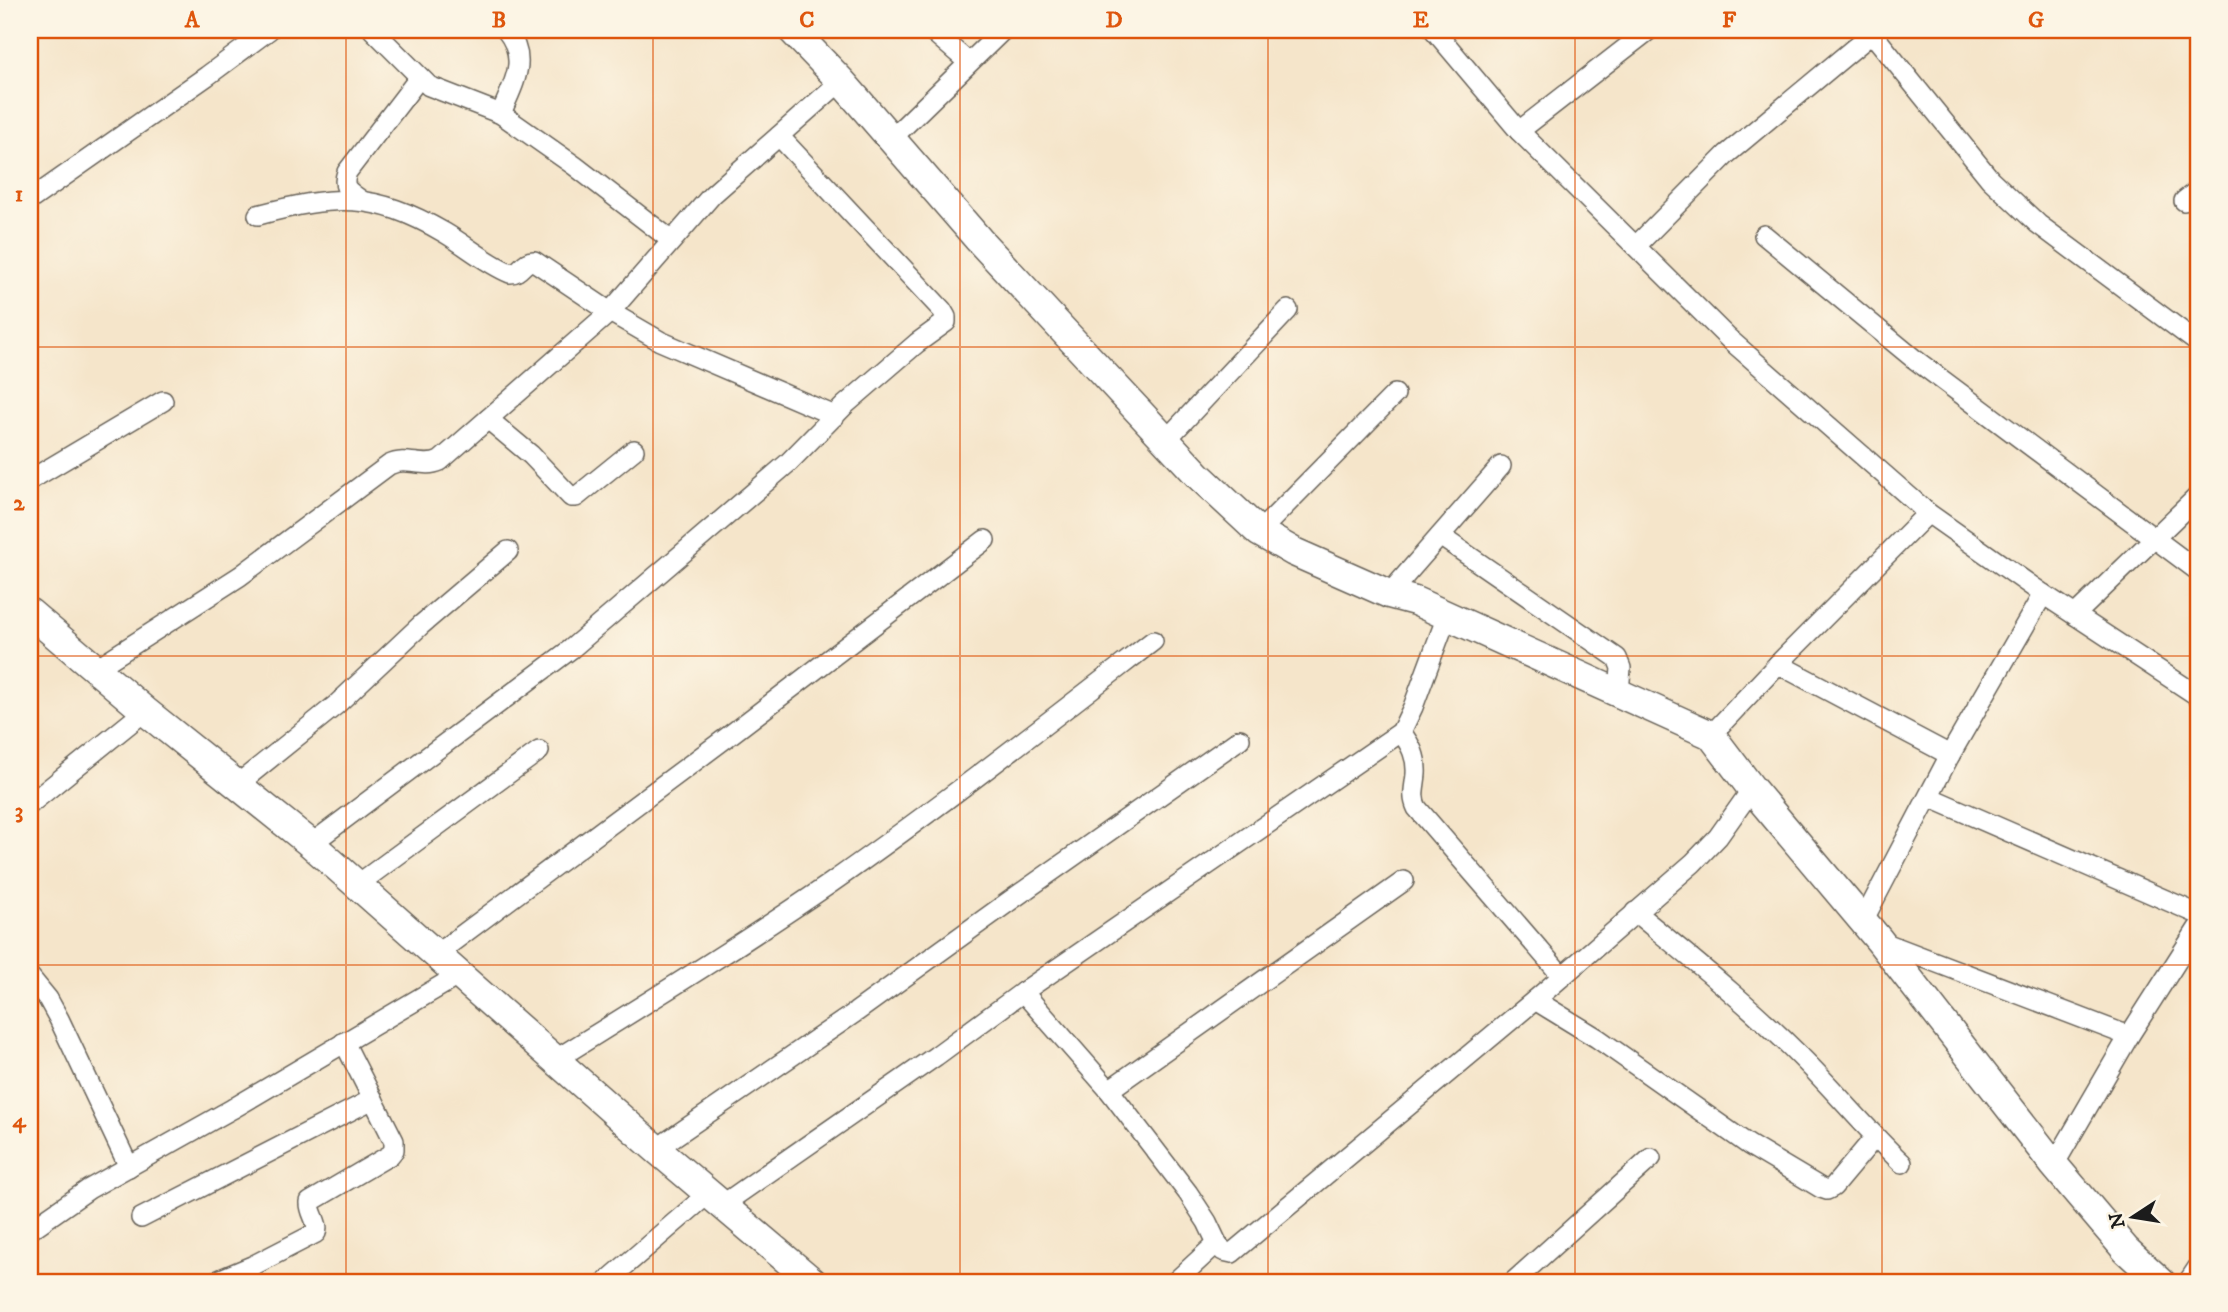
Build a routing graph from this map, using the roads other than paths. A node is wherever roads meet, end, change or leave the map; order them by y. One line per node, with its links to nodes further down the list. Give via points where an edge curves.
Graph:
1 (269, 30): 17 (street)
2 (373, 30): 11 (street)
3 (506, 30): 13 (street, via 520,57)
4 (931, 30): 10 (street)
5 (1003, 30): 10 (street)
6 (1649, 30): 14 (street)
7 (796, 31): 12 (street)
8 (1437, 31): 14 (street)
9 (1874, 31): 22 (street, via 1727,154); 25 (street, via 1990,179 2038,224)
10 (968, 62): 16 (street)
11 (419, 78): 13 (street, via 440,92); 18 (street, via 347,173 345,186)
12 (841, 81): 15 (street); 16 (street)
13 (501, 114): 21 (street)
14 (1519, 131): 22 (street)
15 (779, 136): 21 (street, via 712,195); 28 (street, via 947,317 942,327 917,343)
16 (891, 139): 30 (street, via 979,240)
17 (30, 200)
18 (362, 201): 19 (street, via 317,201); 24 (street, via 414,217 510,273 534,261)
19 (258, 215)
20 (1764, 234): 38 (street, via 1913,358)
21 (671, 240): 24 (street)
22 (1636, 246): 35 (street, via 1728,338)
23 (1289, 310): 30 (street)
24 (610, 312): 28 (street, via 660,341); 29 (street)
25 (2198, 343)
26 (1395, 394): 36 (street)
27 (163, 401): 33 (street)
28 (835, 416): 62 (street, via 788,463 570,649)
29 (488, 419): 31 (street, via 531,455 570,497 576,497); 49 (street, via 440,461 424,465 403,459 389,465 240,576)
30 (1167, 439): 36 (street)
31 (634, 450)
32 (1501, 466): 37 (street)
33 (30, 480)
34 (2198, 496): 38 (street)
35 (1928, 513): 43 (street); 48 (street)
36 (1259, 532): 42 (street)
37 (1440, 536): 42 (street); 50 (street, via 1618,658)
38 (2154, 539): 41 (street); 45 (street)
39 (985, 540): 69 (street)
40 (508, 551): 58 (street, via 336,705)
41 (2198, 570)
42 (1389, 594): 46 (street)
43 (2043, 594): 45 (street); 57 (street)
44 (30, 613): 49 (street)
45 (2075, 615): 51 (street)
46 (1447, 616): 50 (street); 53 (street)
47 (1153, 641): 77 (street, via 832,882)
48 (1778, 664): 54 (street); 57 (street)
49 (95, 668): 52 (street)
50 (1619, 694): 54 (street)
51 (2198, 696)
52 (145, 711): 58 (street); 61 (street)
53 (1406, 720): 71 (street, via 1416,761 1413,795 1417,808); 73 (street)
54 (1711, 735): 59 (street)
55 (1240, 739): 81 (street)
56 (539, 751): 64 (street)
57 (1950, 755): 60 (street)
58 (238, 784): 62 (street)
59 (1752, 789): 65 (street, via 1718,837); 68 (street)
60 (1929, 797): 66 (street); 68 (street)
61 (30, 804)
62 (311, 844): 64 (street)
63 (1404, 881): 78 (street)
64 (357, 885): 69 (street)
65 (1635, 912): 71 (street); 80 (street, via 1739,999)
66 (2198, 914)
67 (2198, 928): 75 (street)
68 (1871, 931): 75 (street); 84 (street)
69 (435, 955): 70 (street)
70 (458, 975): 76 (street); 77 (street)
71 (1562, 976): 74 (street)
72 (30, 977): 85 (street, via 59,1019)
73 (1023, 992): 78 (street); 86 (street, via 936,1056)
74 (1535, 1000): 80 (street, via 1749,1145 1821,1188 1833,1187); 89 (street, via 1237,1250 1227,1253)
75 (2129, 1036): 84 (street)
76 (344, 1042): 79 (street); 85 (street)
77 (555, 1060): 81 (street)
78 (1109, 1090): 89 (street, via 1188,1193)
79 (373, 1100): 87 (street); 91 (street, via 394,1142 390,1155 310,1202 316,1233)
80 (1875, 1137): 83 (street)
81 (656, 1149): 86 (street)
82 (1651, 1158): 95 (street)
83 (1902, 1163)
84 (2054, 1165): 96 (street, via 2126,1250)
85 (129, 1167): 88 (street)
86 (715, 1199): 92 (street); 93 (street)
87 (141, 1218)
88 (30, 1230)
89 (1217, 1243): 94 (street)
90 (2198, 1267): 97 (street)
91 (214, 1282)
92 (606, 1282)
93 (813, 1282)
94 (1175, 1282)
95 (1513, 1282)
96 (2161, 1282)
97 (2189, 1282)

